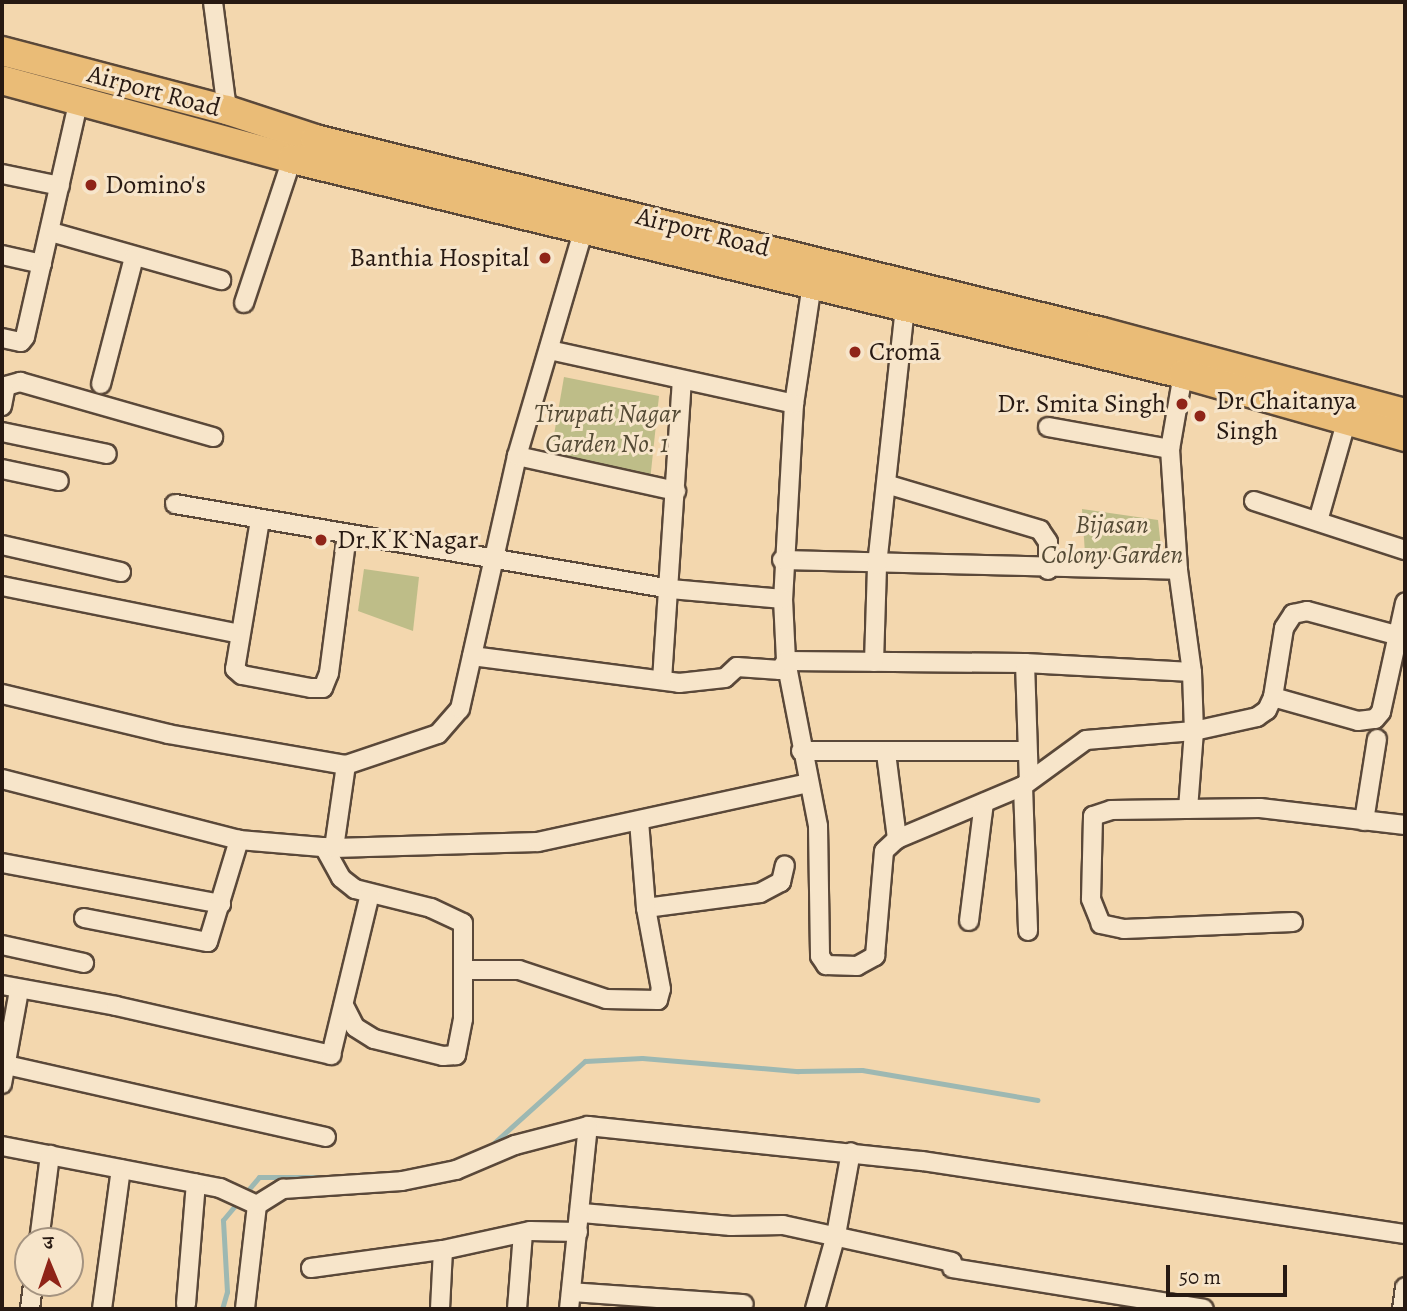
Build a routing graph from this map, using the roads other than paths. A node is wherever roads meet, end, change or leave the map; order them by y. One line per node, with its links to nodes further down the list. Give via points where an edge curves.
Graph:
1 (213, 2): 5 (street)
2 (2, 51): 5 (main road, Airport Road)
3 (2, 80): 4 (main road, Airport Road)
4 (79, 100): 6 (main road, Airport Road); 8 (street)
5 (227, 110): 9 (main road, Airport Road)
6 (292, 159): 9 (main road, Airport Road); 16 (street)
7 (2, 174): 8 (street)
8 (60, 186): 10 (street)
9 (588, 216): 15 (main road, Airport Road); 19 (street); 25 (main road, Airport Road)
10 (51, 232): 12 (street); 13 (street)
11 (2, 255): 13 (street)
12 (134, 257): 14 (street); 22 (street)
13 (42, 264): 18 (street, via 24,340)
14 (221, 280)
15 (812, 284): 17 (main road, Airport Road); 23 (street)
16 (244, 303)
17 (905, 308): 20 (main road, Airport Road); 36 (street)
18 (2, 338)
19 (549, 350): 21 (street); 33 (street)
20 (1183, 373): 26 (main road, Airport Road); 31 (street)
21 (682, 381): 23 (street); 37 (street)
22 (101, 384)
23 (794, 404): 46 (street)
24 (2, 406): 29 (street, via 6,386 20,382)
25 (1405, 413)
26 (1346, 423): 30 (main road, Airport Road); 41 (street)
27 (1048, 427): 31 (street)
28 (2, 432): 32 (street)
29 (214, 437)
30 (1405, 438)
31 (1170, 449): 49 (street)
32 (107, 454)
33 (517, 456): 37 (street); 45 (street)
34 (2, 469): 35 (street)
35 (59, 481)
36 (887, 484): 47 (street); 48 (street, via 1040,530 1048,542)
37 (676, 491): 52 (street)
38 (1254, 501): 41 (street)
39 (175, 504): 40 (street)
40 (260, 520): 42 (street); 55 (street)
41 (1318, 521): 44 (street)
42 (346, 535): 45 (street); 55 (street, via 329,673 323,688 236,673)
43 (2, 545): 50 (street)
44 (1405, 550)
45 (494, 558): 52 (street); 57 (street)
46 (782, 560): 47 (street); 53 (street)
47 (877, 565): 48 (street); 59 (street)
48 (1048, 570): 49 (street)
49 (1178, 570): 61 (street)
50 (121, 572)
51 (2, 586): 55 (street)
52 (671, 589): 53 (street); 62 (street)
53 (782, 599): 58 (street)
54 (1405, 603): 56 (street)
55 (240, 634)
56 (1396, 635): 64 (street, via 1307,611 1293,614 1284,628); 64 (street, via 1381,712 1369,722)
57 (472, 656): 62 (street); 70 (street, via 460,709 438,734)
58 (786, 660): 59 (street); 62 (street, via 780,670 737,667 725,678 688,683); 67 (street)
59 (874, 662): 60 (street)
60 (1026, 663): 61 (street); 68 (street)
61 (1192, 672): 65 (street)
62 (662, 680)
63 (2, 694): 70 (street, via 168,734)
64 (1273, 697): 65 (street, via 1267,710 1256,717)
65 (1194, 731): 73 (street, via 1086,740); 75 (street)
66 (1377, 739): 77 (street)
67 (801, 751): 69 (street); 72 (street)
68 (1026, 751): 69 (street); 73 (street)
69 (886, 753): 79 (street)
70 (346, 765): 81 (street)
71 (2, 779): 80 (street)
72 (808, 783): 76 (street); 79 (street, via 818,826 820,956 826,965 857,966 875,956 884,851)
73 (1026, 783): 74 (street); 90 (street)
74 (984, 803): 79 (street); 88 (street)
75 (1188, 809): 77 (street, via 1261,808); 89 (street, via 1111,810 1093,817 1091,899 1101,924 1124,929)
76 (639, 821): 81 (street, via 538,842 493,846); 86 (street)
77 (1364, 821): 78 (street)
78 (1405, 825)
79 (897, 839)
80 (239, 840): 81 (street); 85 (street)
81 (329, 847): 84 (street, via 341,878)
82 (2, 863): 85 (street)
83 (785, 865): 86 (street, via 781,882 760,893)
84 (370, 894): 93 (street, via 461,920); 95 (street)
85 (221, 904): 87 (street, via 211,939 204,943)
86 (646, 908): 93 (street, via 661,989 661,997 652,1003 606,999 519,970)
87 (84, 918)
88 (969, 921)
89 (1293, 922)
90 (1028, 931)
91 (2, 944): 92 (street)
92 (84, 963)
93 (465, 970): 95 (street, via 462,1033 453,1057 359,1032)
94 (10, 988): 95 (street, via 116,1006 331,1055); 96 (street)
95 (344, 1005)
96 (4, 1064): 97 (street); 99 (street)
97 (2, 1084)
98 (588, 1126): 101 (street); 105 (street, via 515,1144 456,1170 402,1181 283,1189); 106 (street)
99 (326, 1137)
100 (2, 1146): 102 (street)
101 (851, 1152): 110 (street); 111 (street)
102 (50, 1155): 103 (street); 107 (street)
103 (121, 1169): 104 (street); 118 (street)
104 (196, 1183): 105 (street); 116 (street)
105 (252, 1203): 119 (street)
106 (582, 1213): 108 (street); 111 (street, via 731,1226 783,1225)
107 (41, 1227)
108 (578, 1232): 109 (street); 115 (street)
109 (523, 1233): 112 (street); 121 (street)
110 (1405, 1234)
111 (836, 1235): 122 (street); 123 (street, via 952,1265)
112 (443, 1250): 113 (street); 120 (street)
113 (311, 1268)
114 (1405, 1287): 124 (street)
115 (570, 1300): 117 (street)
116 (186, 1304)
117 (744, 1304)
118 (102, 1309)
119 (245, 1309)
120 (440, 1309)
121 (517, 1309)
122 (815, 1309)
123 (1204, 1309)
124 (1402, 1309)

